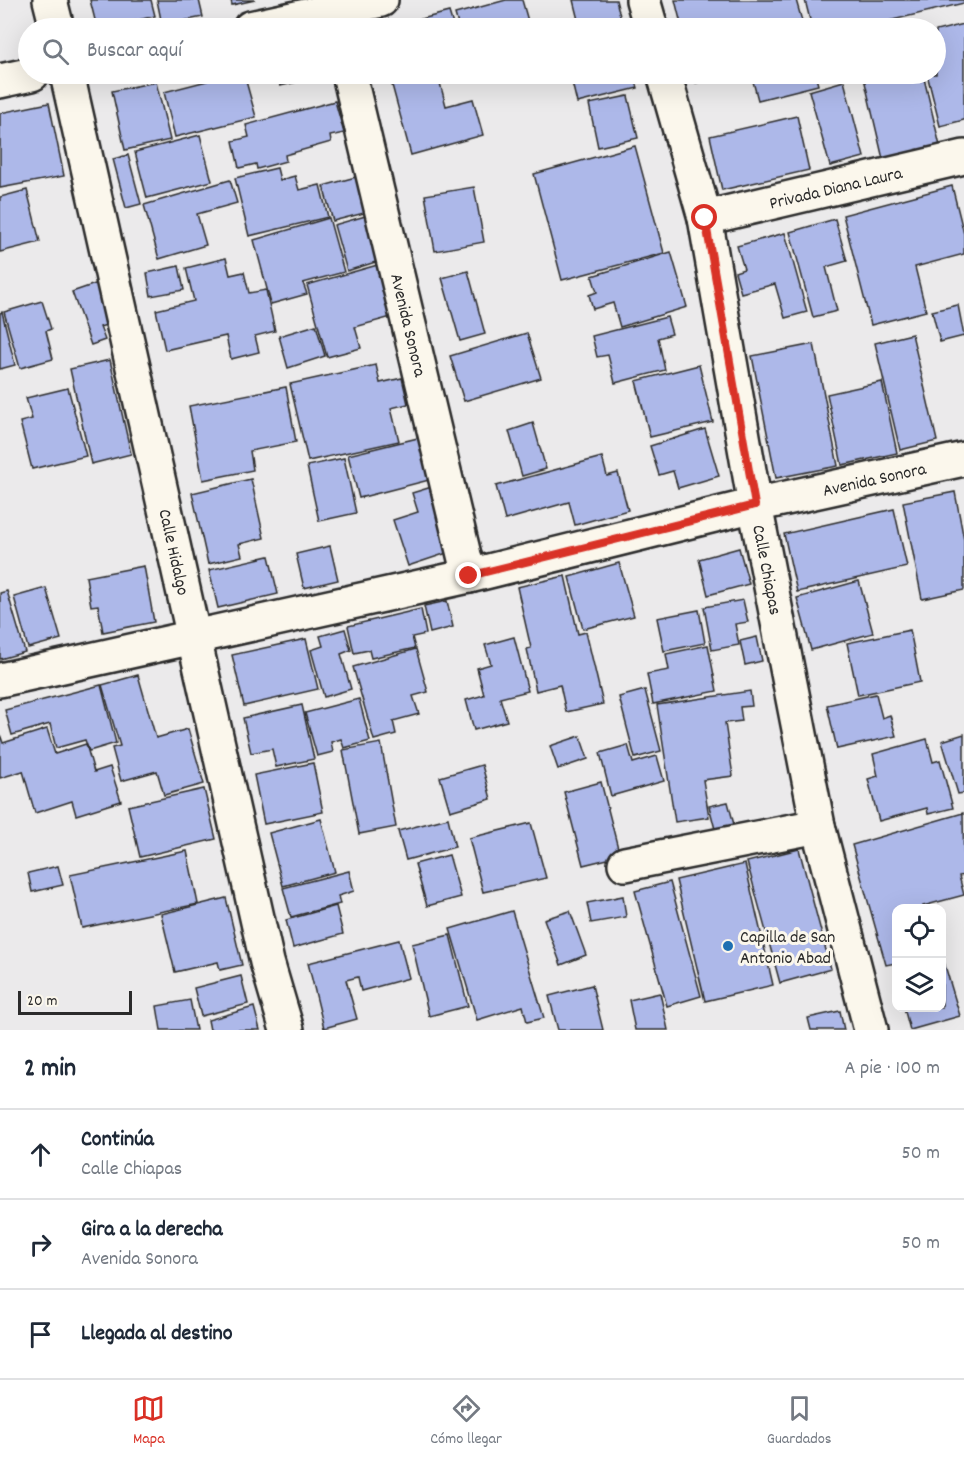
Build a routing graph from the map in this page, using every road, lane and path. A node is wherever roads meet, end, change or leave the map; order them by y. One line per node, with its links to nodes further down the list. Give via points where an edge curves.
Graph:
1 (50, 0): 4 (street)
2 (381, 0): 5 (street)
3 (643, 0): 6 (street)
4 (54, 18)
5 (341, 18)
6 (648, 18)
7 (18, 77): 8 (street)
8 (0, 81)
9 (70, 84): 17 (street, Calle Hidalgo)
10 (352, 84): 16 (street, Avenida Sonora)
11 (667, 84): 13 (street, Calle Chiapas)
12 (964, 157): 13 (street, Privada Diana Laura)
13 (705, 218): 15 (street, Calle Chiapas)
14 (964, 459): 15 (street, Avenida Sonora)
15 (755, 505): 16 (street, Avenida Sonora); 19 (street, Calle Chiapas)
16 (469, 576): 17 (street, Avenida Sonora)
17 (195, 638): 18 (street, Avenida Sonora); 21 (street, Calle Hidalgo, via 267,962)
18 (0, 680)
19 (818, 826): 20 (street); 22 (street, Calle Chiapas)
20 (624, 864)
21 (287, 1030)
22 (872, 1030)

